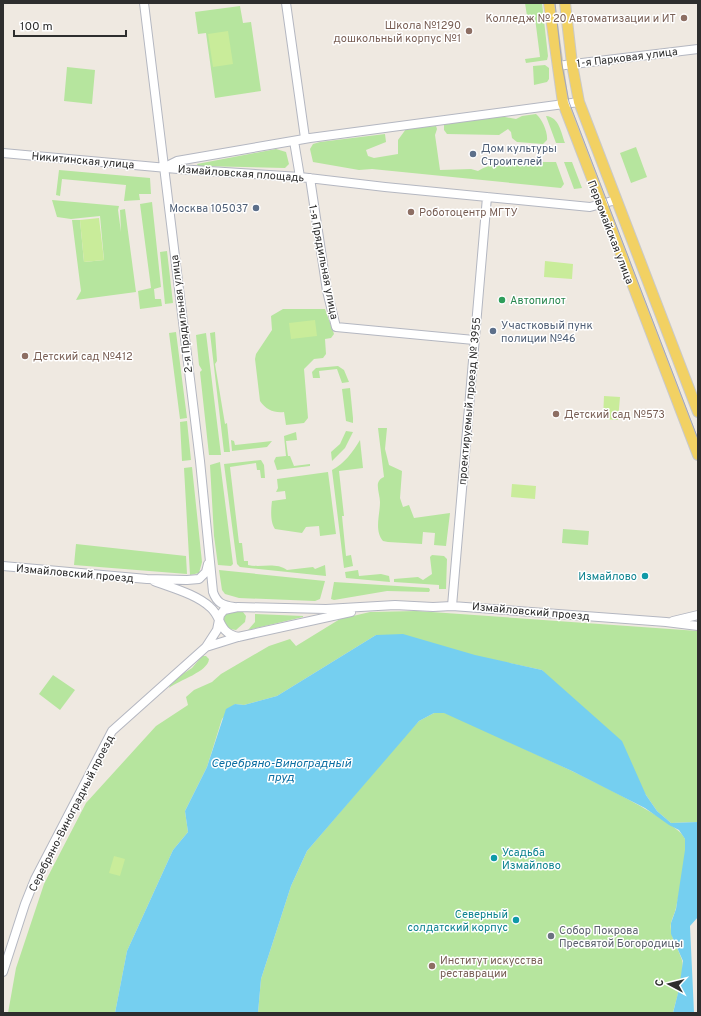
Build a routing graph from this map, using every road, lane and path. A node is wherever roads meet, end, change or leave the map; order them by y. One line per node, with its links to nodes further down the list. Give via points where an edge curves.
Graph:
1 (144, 3): 13 (street, 2-я Прядильная улица)
2 (286, 3): 10 (street)
3 (549, 3): 7 (main road, Первомайская улица)
4 (565, 3): 6 (main road, Первомайская улица)
5 (698, 48): 6 (street, 1-я Парковая улица)
6 (572, 64): 7 (street, 1-я Парковая улица); 8 (main road, Первомайская улица)
7 (557, 66): 9 (main road, Первомайская улица)
8 (579, 102): 9 (street, Измайловская площадь); 17 (main road, Первомайская улица)
9 (563, 103): 10 (street, Измайловская площадь); 18 (main road, Первомайская улица)
10 (305, 138): 11 (street, Измайловская площадь)
11 (294, 141): 13 (street, Измайловская площадь, via 177,161); 14 (street)
12 (3, 153): 13 (street, Никитинская улица)
13 (164, 168): 14 (street, Измайловская площадь); 22 (street, 2-я Прядильная улица, via 200,461)
14 (300, 177): 15 (street, Измайловская площадь)
15 (310, 178): 16 (street, Измайловская площадь); 19 (street, 1-я Прядильная улица, via 326,283 336,327)
16 (487, 197): 18 (street, Измайловская площадь, via 590,207); 19 (street, проектируемый проезд № 3955)
17 (616, 200): 18 (street, Измайловская площадь); 20 (main road, Первомайская улица)
18 (601, 204): 21 (main road, Первомайская улица)
19 (474, 340): 26 (street, проектируемый проезд № 3955)
20 (698, 412)
21 (698, 455)
22 (209, 562): 24 (street, Измайловский проезд, via 206,572 199,579); 27 (street, 2-я Прядильная улица, via 212,592 217,601 226,606)
23 (3, 566): 24 (street, Измайловский проезд)
24 (147, 579): 29 (street, Измайловский проезд, via 200,600 211,608)
25 (395, 605): 26 (street, Измайловский проезд); 27 (street, Измайловский проезд, via 326,609); 32 (street, Измайловский проезд, via 348,612)
26 (452, 606): 30 (street, Измайловский проезд)
27 (238, 607): 29 (street, Измайловский проезд, via 224,610)
28 (698, 615): 30 (street, Измайловский проезд)
29 (219, 622): 32 (street, Измайловский проезд, via 225,632); 33 (street, Серебряно-Виноградный проезд)
30 (666, 622): 31 (street, Измайловский проезд)
31 (698, 626)
32 (238, 637): 33 (street, Измайловский проезд)
33 (206, 648): 34 (street, Серебряно-Виноградный проезд, via 112,731 35,879)
34 (3, 972)

